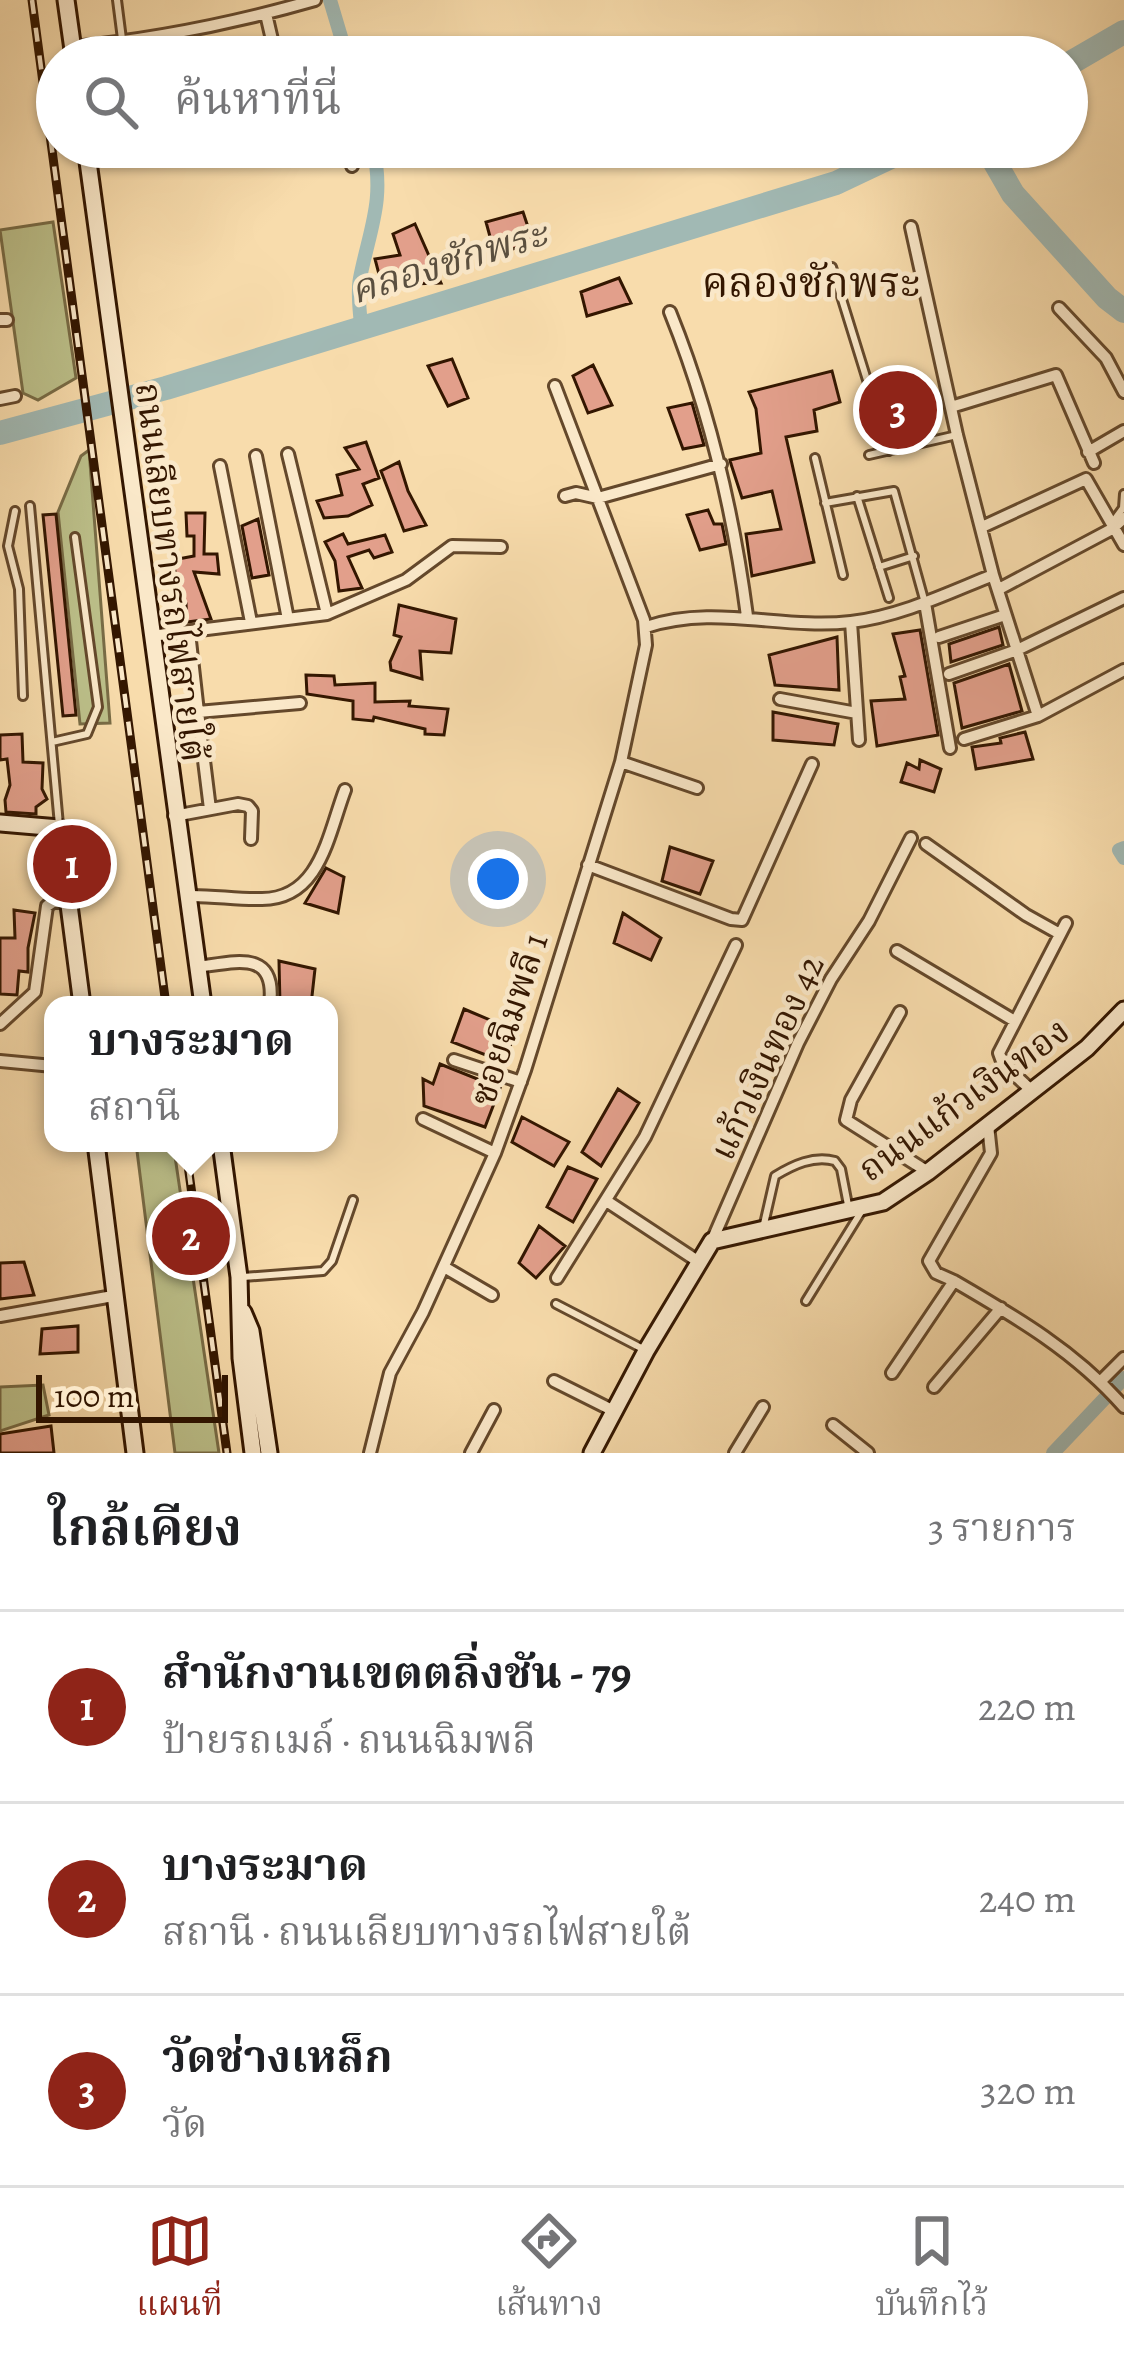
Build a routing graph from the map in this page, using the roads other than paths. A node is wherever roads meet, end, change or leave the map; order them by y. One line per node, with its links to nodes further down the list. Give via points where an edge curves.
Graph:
1 (66, 0): 5 (main road)
2 (118, 0): 6 (lane)
3 (315, 0): 4 (street)
4 (266, 14): 7 (street); 8 (street)
5 (71, 36)
6 (121, 36)
7 (153, 36)
8 (271, 36)
9 (89, 168): 57 (main road, ถนนเลียบทางรถไฟสายใต้)
10 (911, 227): 18 (street)
11 (832, 267): 21 (lane)
12 (1059, 308): 15 (street, via 1106,358)
13 (670, 312): 26 (street)
14 (555, 386): 31 (street)
15 (1124, 392)
16 (15, 396): 17 (street)
17 (0, 399)
18 (951, 407): 19 (street, via 1056,375 1091,458); 20 (street)
19 (1124, 431)
20 (957, 435): 21 (lane); 36 (street)
21 (889, 451): 24 (lane)
22 (288, 454): 49 (street)
23 (256, 455): 52 (street)
24 (869, 455)
25 (815, 458): 32 (lane)
26 (721, 464): 31 (street); 51 (street)
27 (220, 466): 53 (street)
28 (1124, 494): 37 (lane)
29 (565, 496): 31 (street)
30 (857, 496): 32 (lane); 41 (lane, via 894,491); 42 (lane)
31 (598, 498): 55 (street)
32 (825, 503): 44 (lane)
33 (29, 506): 70 (lane)
34 (15, 512): 62 (lane, via 8,545 19,589)
35 (1124, 518): 37 (street)
36 (982, 526): 37 (street, via 1079,478 1091,482); 43 (street)
37 (1111, 528): 39 (street); 45 (street)
38 (75, 537): 70 (lane, via 98,707 87,734)
39 (1124, 545)
40 (501, 548): 49 (street, via 452,546 406,580)
41 (914, 556): 42 (lane); 48 (lane)
42 (879, 567): 46 (lane)
43 (993, 574): 45 (street); 48 (street)
44 (843, 575)
45 (998, 589): 50 (street)
46 (889, 598)
47 (1124, 598): 59 (street)
48 (925, 603): 54 (street); 71 (street)
49 (326, 614): 52 (street)
50 (1005, 615): 58 (street); 59 (street)
51 (747, 616): 54 (street); 55 (street)
52 (288, 619): 53 (street)
53 (250, 622): 56 (street)
54 (850, 622): 66 (street)
55 (646, 627): 72 (street, ซอยฉิมพลี 1)
56 (189, 632): 57 (street); 65 (street)
57 (151, 634): 77 (main road, ถนนเลียบทางรถไฟสายใต้)
58 (939, 637)
59 (1017, 650): 61 (street); 67 (street)
60 (1124, 670): 67 (street)
61 (949, 674)
62 (23, 695)
63 (781, 699): 66 (street)
64 (300, 703): 65 (street)
65 (198, 712): 76 (street)
66 (857, 713): 69 (street)
67 (1038, 716): 68 (street)
68 (964, 739)
69 (859, 740)
70 (52, 742): 79 (lane)
71 (950, 748)
72 (621, 762): 74 (street); 83 (street, ซอยฉิมพลี 1)
73 (812, 764): 83 (street, via 742,920)
74 (697, 788)
75 (345, 790): 84 (street, via 302,889 284,898)
76 (210, 809): 77 (street); 81 (street, via 248,806)
77 (174, 816): 84 (main road, ถนนเลียบทางรถไฟสายใต้)
78 (0, 823): 79 (main road)
79 (59, 828): 85 (main road)
80 (911, 838): 111 (street, แก้วเงินทอง 42, via 798,1043)
81 (251, 839)
82 (926, 844): 94 (street, via 1026,915 1063,929)
83 (588, 866): 99 (street, ซอยฉิมพลี 1)
84 (187, 896): 88 (main road, ถนนเลียบทางรถไฟสายใต้)
85 (70, 902): 89 (main road); 95 (street, via 47,905 35,992)
86 (736, 945): 108 (street)
87 (897, 951): 94 (street)
88 (198, 967): 90 (main road, ถนนเลียบทางรถไฟสายใต้); 91 (street, via 260,965)
89 (81, 996)
90 (201, 996)
91 (270, 996)
92 (1124, 1010): 100 (main road, ถนนแก้วเงินทอง)
93 (900, 1012): 106 (street, via 846,1120)
94 (1013, 1020): 100 (street, via 998,1058)
95 (0, 1024)
96 (454, 1060): 99 (street)
97 (0, 1061): 98 (street)
98 (44, 1065)
99 (521, 1082): 105 (street, ซอยฉิมพลี 1)
100 (1031, 1090): 102 (main road, ถนนแก้วเงินทอง)
101 (423, 1118): 105 (street)
102 (988, 1125): 106 (main road, ถนนแก้วเงินทอง); 116 (street, via 992,1153 929,1261)
103 (97, 1152): 118 (main road)
104 (222, 1152): 114 (main road)
105 (495, 1153): 113 (street, ซอยฉิมพลี 1)
106 (928, 1172): 109 (main road, ถนนแก้วเงินทอง)
107 (353, 1200): 114 (lane, via 322,1271)
108 (608, 1202): 112 (street); 115 (street)
109 (855, 1210): 110 (main road, ถนนแก้วเงินทอง); 110 (lane, via 841,1169 825,1158 775,1176); 119 (lane)
110 (764, 1228): 111 (main road, ถนนแก้วเงินทอง)
111 (712, 1241): 112 (main road)
112 (699, 1262): 124 (main road)
113 (444, 1268): 117 (street); 138 (street, ซอยฉิมพลี 1, via 390,1373)
114 (239, 1277): 122 (main road)
115 (556, 1278)
116 (953, 1281): 121 (street); 126 (street)
117 (492, 1295)
118 (113, 1296): 123 (street); 135 (main road)
119 (806, 1301)
120 (556, 1304): 124 (lane)
121 (1001, 1308): 128 (street); 129 (street)
122 (242, 1312): 136 (main road); 137 (main road)
123 (0, 1316)
124 (646, 1351): 133 (main road)
125 (1124, 1358): 129 (street)
126 (892, 1373)
127 (554, 1381): 133 (street)
128 (934, 1387)
129 (1107, 1388): 131 (street)
130 (763, 1407): 141 (street)
131 (1124, 1407)
132 (494, 1410): 139 (street)
133 (616, 1412): 140 (main road)
134 (833, 1425): 142 (street)
135 (135, 1453)
136 (254, 1453)
137 (269, 1453)
138 (370, 1453)
139 (471, 1453)
140 (592, 1453)
141 (735, 1453)
142 (868, 1453)

